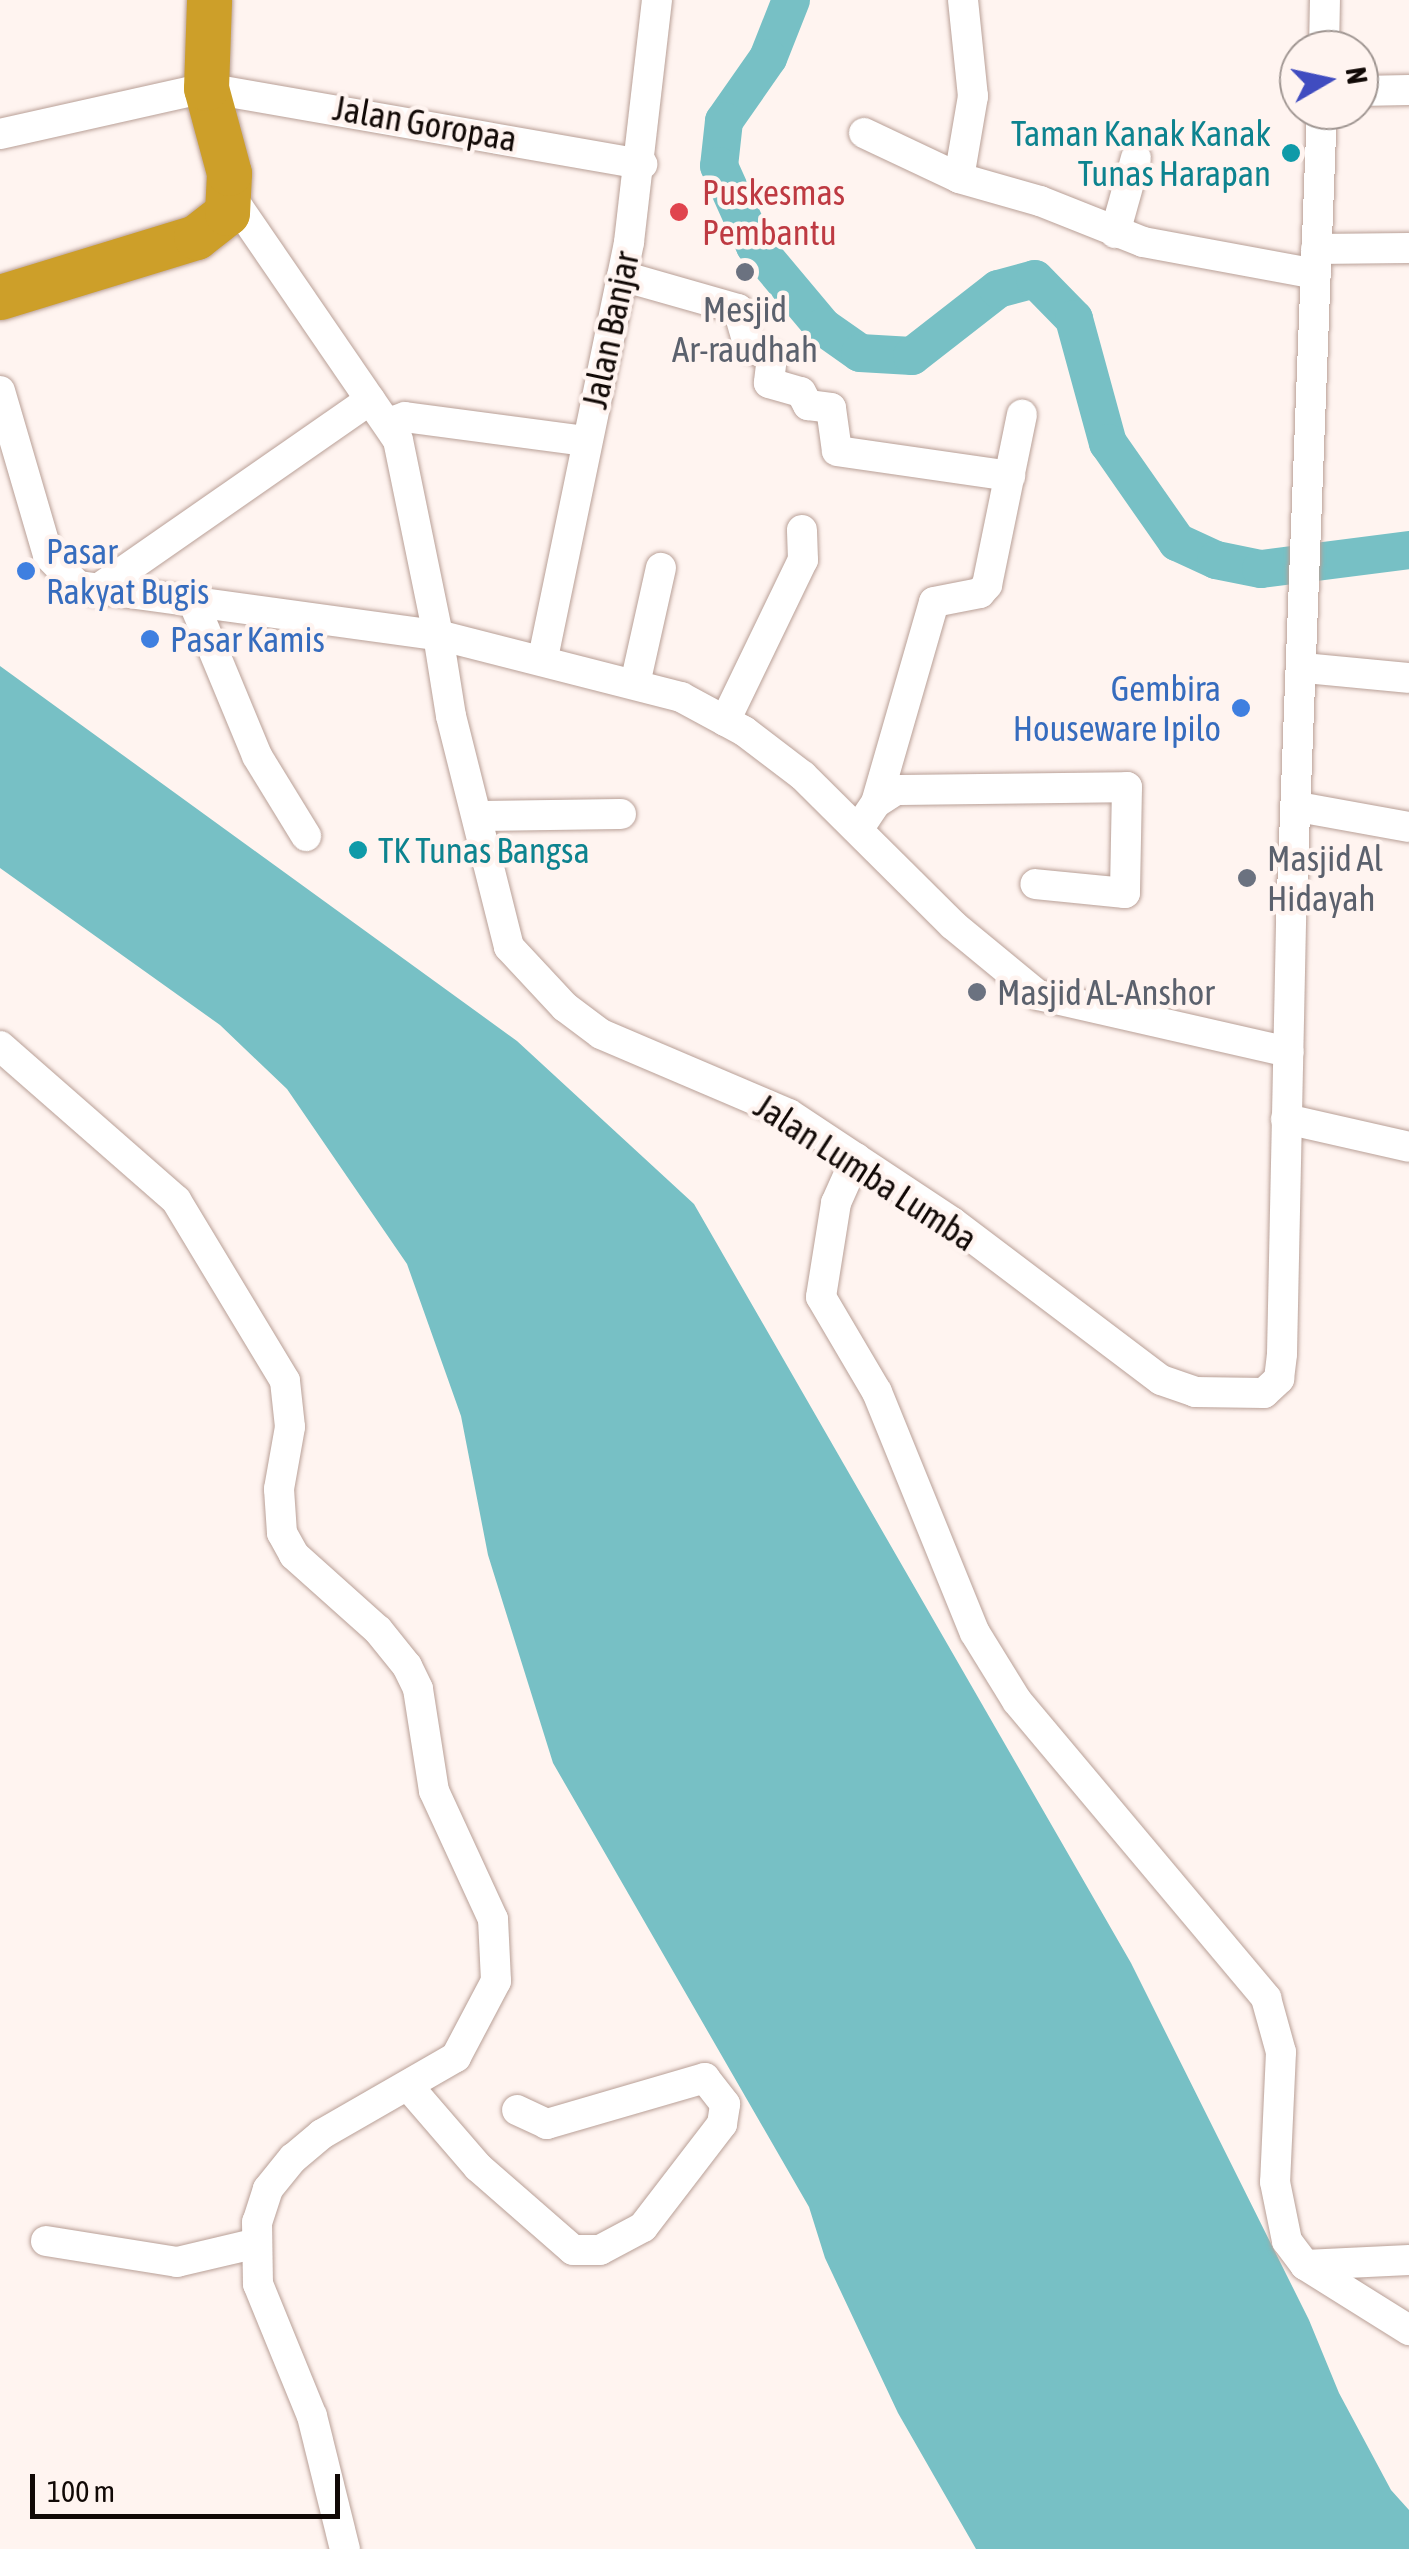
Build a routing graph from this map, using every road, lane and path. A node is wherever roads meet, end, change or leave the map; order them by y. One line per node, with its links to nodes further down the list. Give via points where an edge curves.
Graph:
1 (209, 0): 6 (highway)
2 (657, 0): 13 (street, Jalan Banjar)
3 (962, 0): 14 (street, via 973,96)
4 (1325, 0): 5 (street)
5 (1324, 30)
6 (206, 88): 10 (street); 13 (street, Jalan Goropaa); 15 (highway)
7 (1379, 90): 8 (street)
8 (1409, 90)
9 (1321, 130): 18 (street, Jalan Lumba Lumba)
10 (0, 134)
11 (864, 134): 14 (street)
12 (1136, 158): 16 (street)
13 (642, 164): 19 (street, Jalan Banjar)
14 (959, 178): 16 (street, via 1040,201)
15 (232, 198): 20 (highway, via 222,219 196,237); 22 (street, Jalan Lumba Lumba)
16 (1115, 233): 18 (street, via 1219,260)
17 (1409, 248): 18 (street)
18 (1316, 262): 33 (street, Jalan Lumba Lumba)
19 (622, 276): 25 (street, Jalan Banjar); 26 (street, via 738,309 749,348 772,358 770,383 834,412 838,450)
20 (0, 297)
21 (0, 391): 24 (street)
22 (379, 411): 25 (street); 29 (street); 31 (street, Jalan Lumba Lumba, via 398,440)
23 (1022, 415): 26 (street)
24 (6, 435): 29 (street, via 48,555 66,579)
25 (586, 442): 32 (street, Jalan Banjar)
26 (1010, 476): 40 (street, via 986,585 980,593 934,602)
27 (802, 530): 36 (street, via 803,560)
28 (661, 568): 35 (street)
29 (95, 591): 30 (street)
30 (194, 606): 31 (street); 42 (street, via 257,756)
31 (438, 635): 32 (street); 39 (street, Jalan Lumba Lumba, via 454,729)
32 (544, 658): 35 (street)
33 (1305, 668): 34 (street); 37 (street, Jalan Lumba Lumba)
34 (1409, 678)
35 (635, 684): 36 (street, via 681,697)
36 (725, 721): 40 (street)
37 (1298, 808): 41 (street); 45 (street, Jalan Lumba Lumba)
38 (621, 814): 39 (street)
39 (480, 816): 48 (street, Jalan Lumba Lumba, via 509,947 536,982 600,1034 789,1114)
40 (867, 816): 43 (street, via 904,789 1127,787 1125,893); 45 (street, via 952,925 1038,995)
41 (1409, 826)
42 (306, 836)
43 (1035, 884)
44 (0, 1046): 49 (street, via 185,1213 289,1392 278,1508 286,1544 378,1630 418,1689 428,1773 487,1895 499,1966 487,2007 456,2057)
45 (1289, 1052): 46 (street, Jalan Lumba Lumba)
46 (1286, 1119): 47 (street); 48 (street, Jalan Lumba Lumba, via 1281,1372 1272,1390 1248,1396 1178,1388 1146,1371 952,1222)
47 (1409, 1147)
48 (856, 1158): 54 (street, via 828,1237 820,1276 825,1309 877,1392 987,1658 1266,1998 1280,2052 1277,2199 1288,2241)
49 (409, 2087): 50 (street, via 478,2167 574,2250 600,2250 643,2226 722,2124 724,2104 705,2078 547,2124); 52 (street, via 322,2134 293,2158 268,2188)
50 (517, 2110)
51 (46, 2241): 52 (street, via 176,2262)
52 (254, 2244): 56 (street, via 258,2284 312,2416)
53 (1409, 2260): 54 (street)
54 (1305, 2265): 55 (street)
55 (1409, 2330)
56 (345, 2549)

